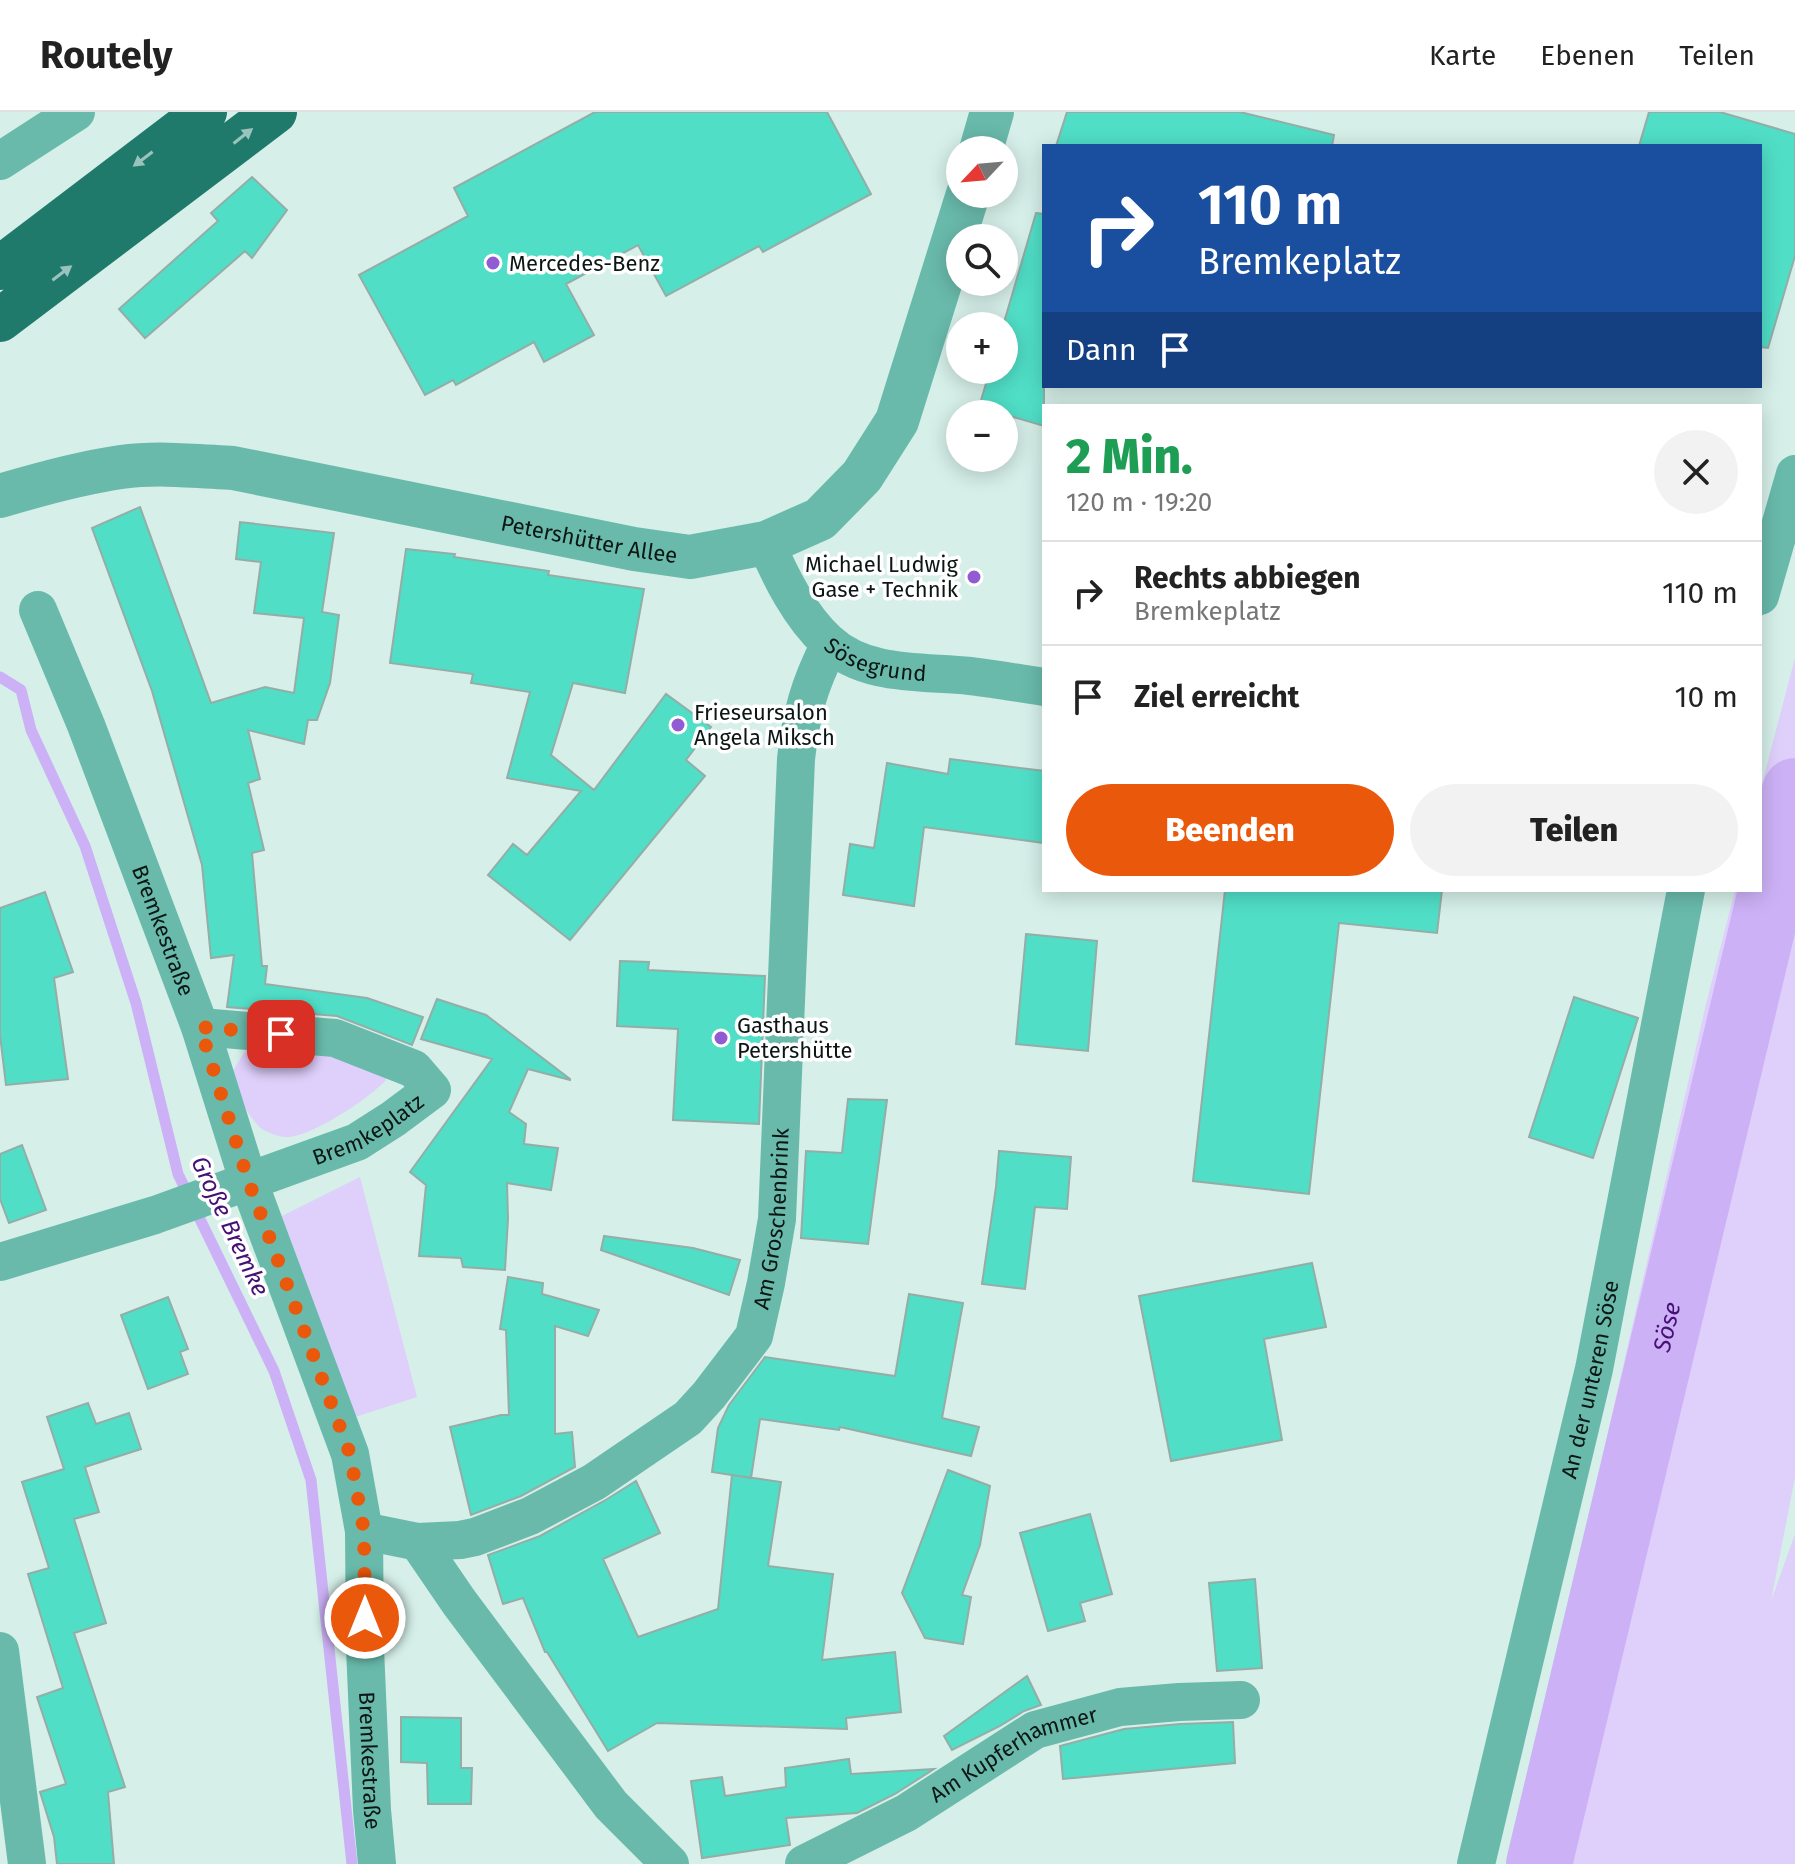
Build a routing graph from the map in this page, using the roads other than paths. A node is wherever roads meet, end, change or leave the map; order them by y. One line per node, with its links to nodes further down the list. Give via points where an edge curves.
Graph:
1 (76, 112): 6 (street)
2 (205, 112): 8 (highway, one-way to 8)
3 (275, 112): 9 (highway, one-way to 3)
4 (992, 112): 5 (street)
5 (985, 136)
6 (0, 161)
7 (964, 208): 12 (street, Petershütter Allee, via 897,421 862,476 820,519)
8 (0, 268)
9 (0, 320)
10 (1795, 474): 13 (street)
11 (0, 496): 12 (street, Petershütter Allee, via 124,466 233,468 690,557)
12 (766, 543): 15 (street, Sösegrund, via 808,620)
13 (1762, 589)
14 (38, 610): 18 (street, Bremkestraße)
15 (830, 644): 16 (street, Sösegrund, via 882,668); 22 (street, Am Groschenbrink, via 814,676 796,759 777,1219 754,1336 688,1418 594,1482 530,1516 475,1537)
16 (1042, 687)
17 (1686, 892): 29 (street, An der unteren Söse, via 1594,1369)
18 (200, 1027): 19 (street, Bremkestraße); 19 (street, Bremkeplatz, via 335,1038 414,1069 432,1090 357,1142)
19 (231, 1186): 20 (street); 21 (street, Bremkestraße, via 350,1454)
20 (0, 1262)
21 (364, 1531): 22 (street, Am Groschenbrink); 26 (street, Bremkestraße)
22 (418, 1542): 27 (street, via 611,1805)
23 (0, 1651): 25 (street)
24 (1241, 1700): 28 (street, Am Kupferhammer, via 1120,1707 1035,1730 906,1813)
25 (27, 1864)
26 (377, 1864)
27 (670, 1864)
28 (804, 1864)
29 (1476, 1864)

